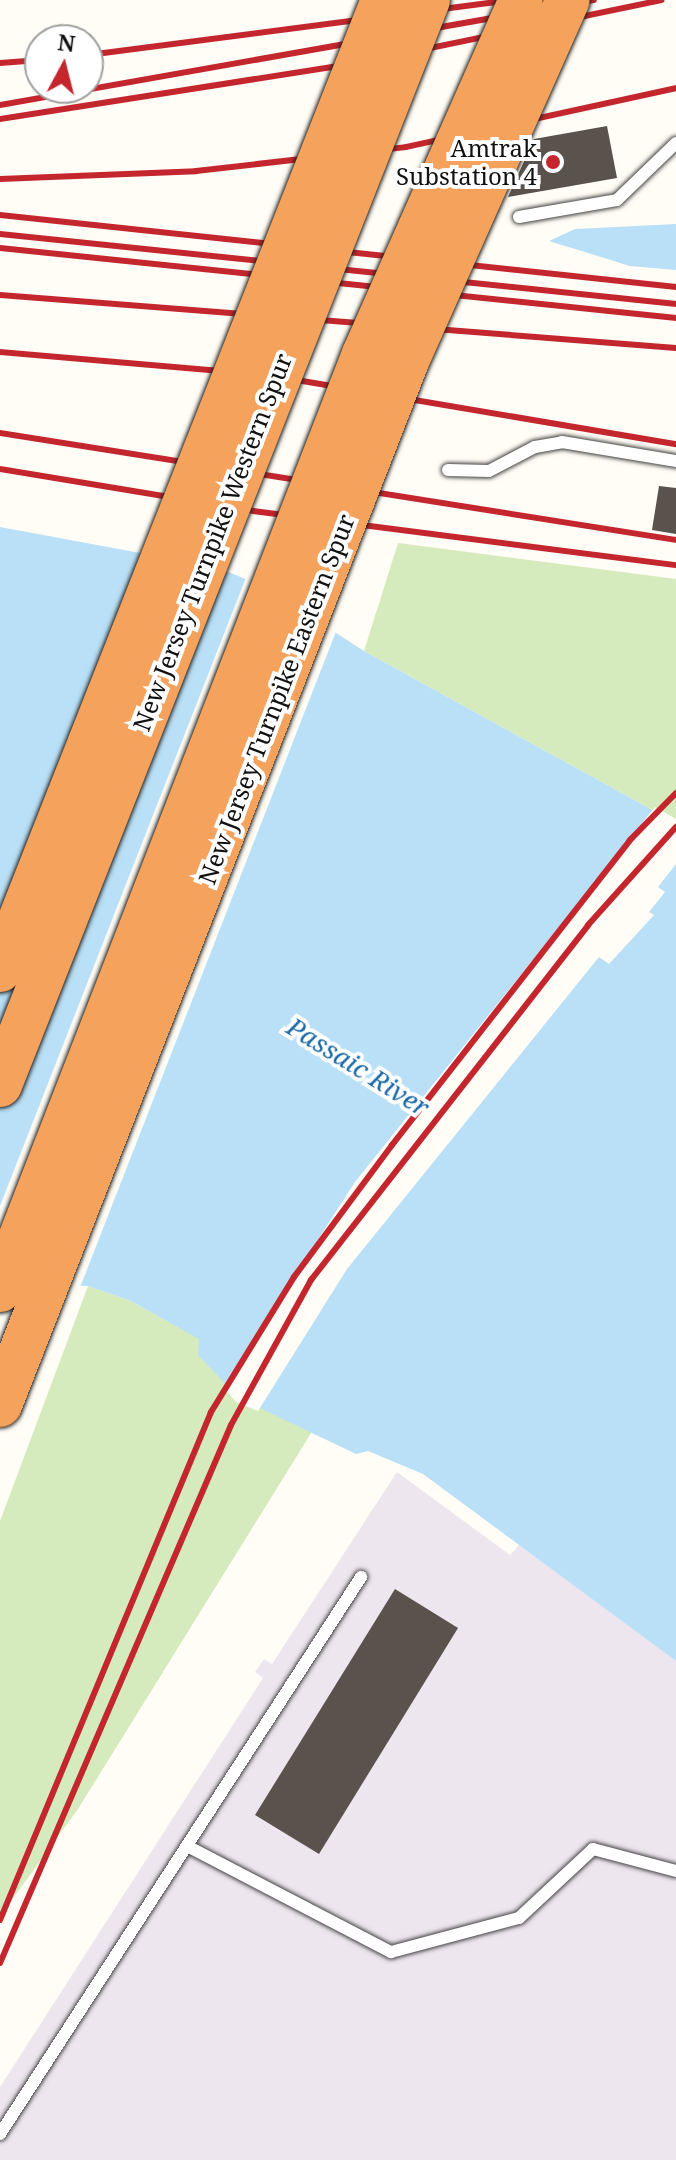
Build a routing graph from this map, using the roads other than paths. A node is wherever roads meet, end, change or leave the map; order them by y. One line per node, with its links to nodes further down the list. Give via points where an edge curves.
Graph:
1 (383, 0): 9 (highway, New Jersey Turnpike Western Spur, bridge)
2 (428, 0): 10 (highway, New Jersey Turnpike Western Spur, bridge)
3 (521, 0): 11 (highway, New Jersey Turnpike Eastern Spur, bridge, via 364,354)
4 (568, 0): 12 (highway, New Jersey Turnpike Eastern Spur, bridge, via 407,361)
5 (676, 143): 6 (lane, via 617,200)
6 (519, 217)
7 (676, 461): 8 (lane, via 562,442 535,447 489,471)
8 (448, 470)
9 (0, 970)
10 (0, 1085)
11 (0, 1290)
12 (0, 1405)
13 (361, 1577): 14 (lane)
14 (189, 1847): 15 (lane, via 391,1952 519,1918 593,1849); 16 (lane)
15 (676, 1871)
16 (0, 2134)

